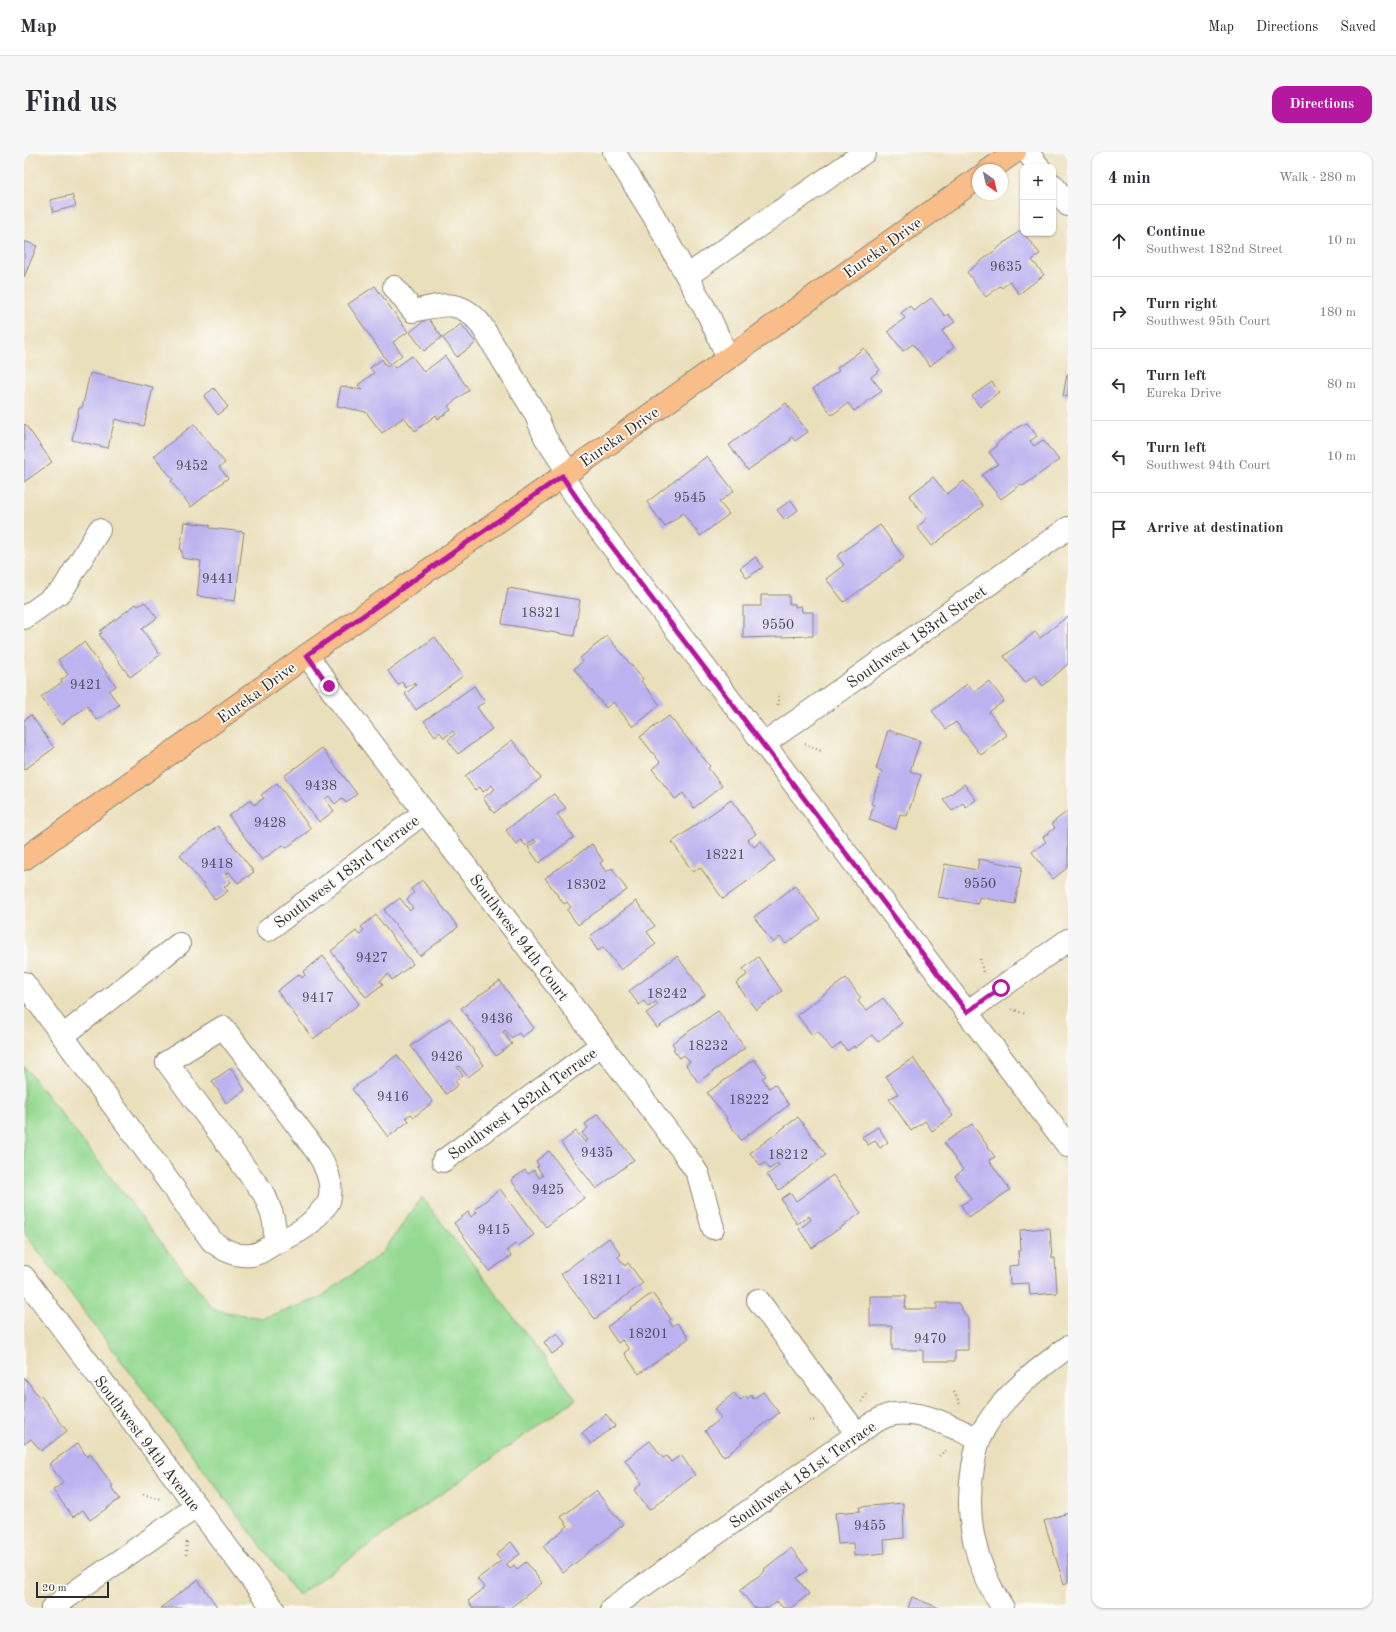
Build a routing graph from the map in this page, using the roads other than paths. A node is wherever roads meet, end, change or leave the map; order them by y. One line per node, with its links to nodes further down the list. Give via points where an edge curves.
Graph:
1 (614, 152): 10 (street)
2 (865, 152): 10 (street)
3 (1015, 152): 5 (main road)
4 (1027, 152): 6 (street)
5 (998, 164)
6 (1037, 164)
7 (972, 182): 12 (main road, Eureka Drive)
8 (1056, 189): 9 (street)
9 (1068, 205)
10 (687, 276): 12 (street)
11 (394, 287): 13 (street, via 413,311 444,304 456,306 474,316 535,413 544,437)
12 (728, 358): 13 (main road, Eureka Drive)
13 (565, 474): 17 (main road, Eureka Drive); 18 (street, via 591,519)
14 (1068, 528): 18 (street, Southwest 183rd Street)
15 (99, 530): 16 (street, via 62,591)
16 (24, 618)
17 (307, 655): 19 (street, Southwest 94th Court); 20 (main road, Eureka Drive)
18 (764, 744): 25 (street)
19 (425, 812): 21 (street, Southwest 183rd Terrace); 27 (street, Southwest 94th Court)
20 (24, 859)
21 (268, 930)
22 (1068, 940): 25 (street)
23 (179, 944): 26 (street)
24 (24, 983): 26 (street)
25 (967, 1012): 28 (street)
26 (63, 1036): 31 (street, via 212,1241 228,1252 251,1255 264,1251)
27 (601, 1045): 29 (street, Southwest 182nd Terrace); 30 (street, Southwest 94th Court, via 698,1174)
28 (1068, 1146)
29 (443, 1161)
30 (713, 1228)
31 (274, 1244): 31 (street, via 276,1231 264,1194 167,1062 223,1027 327,1169 330,1184 329,1202 314,1221 292,1236)
32 (24, 1277): 37 (street, Southwest 94th Avenue)
33 (758, 1300): 35 (street)
34 (1068, 1347): 36 (street, via 1014,1391 986,1426)
35 (857, 1434): 36 (street, Southwest 181st Terrace, via 885,1416 912,1414 939,1421); 40 (street, Southwest 181st Terrace)
36 (979, 1439): 41 (street, via 971,1478 971,1528 982,1569)
37 (196, 1507): 38 (street); 39 (street, Southwest 94th Avenue)
38 (52, 1608)
39 (273, 1608)
40 (612, 1608)
41 (1003, 1608)

